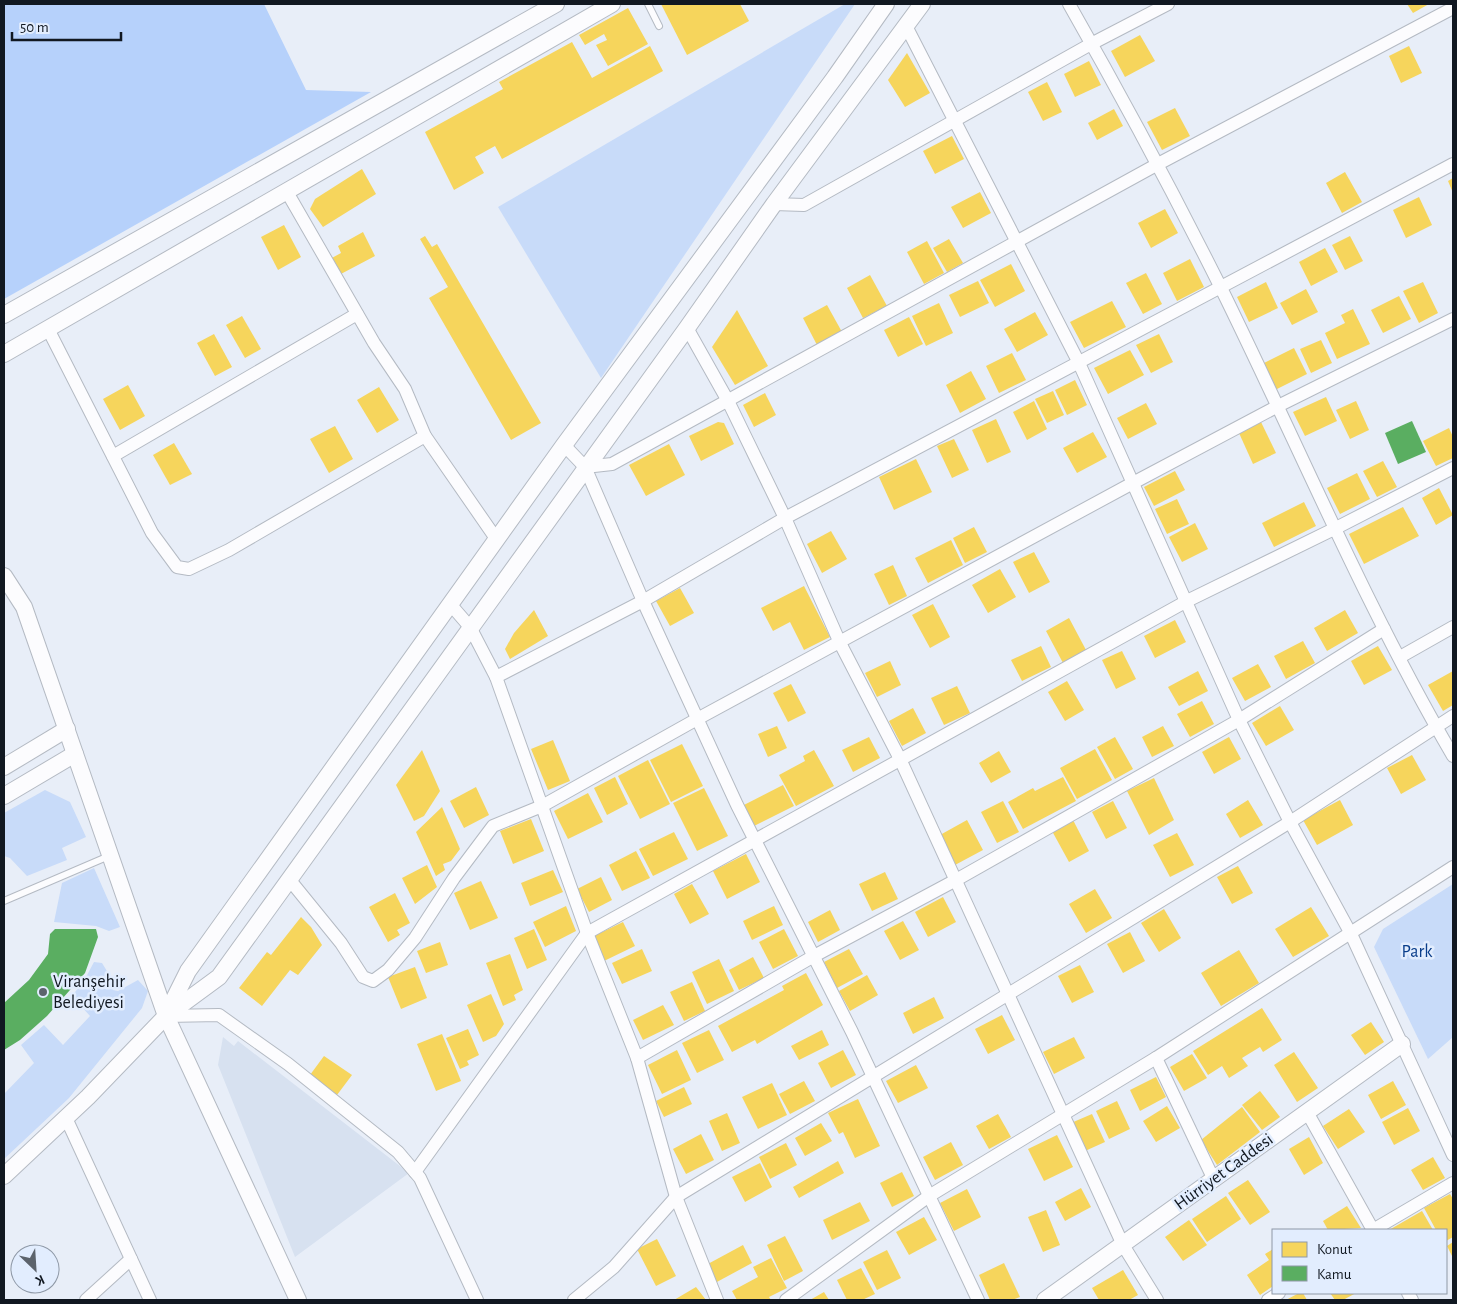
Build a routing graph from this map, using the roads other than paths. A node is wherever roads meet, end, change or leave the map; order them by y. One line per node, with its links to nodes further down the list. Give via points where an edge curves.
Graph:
1 (556, 4): 20 (street)
2 (612, 4): 15 (street)
3 (648, 4): 9 (lane)
4 (886, 4): 29 (street)
5 (922, 4): 10 (street)
6 (1069, 4): 11 (street)
7 (1168, 4): 11 (street)
8 (1453, 8): 13 (street)
9 (659, 26)
10 (906, 26): 12 (street); 16 (street)
11 (1091, 44): 12 (street); 13 (street)
12 (956, 120): 16 (street, via 804,205); 17 (street)
13 (1158, 164): 17 (street); 18 (street)
14 (1453, 164): 18 (street)
15 (287, 192): 19 (street); 23 (street)
16 (774, 204): 22 (street)
17 (1017, 241): 25 (street); 26 (street)
18 (1221, 288): 25 (street); 27 (street)
19 (357, 314): 28 (street, via 405,389); 30 (street)
20 (4, 315)
21 (1453, 319): 27 (street)
22 (687, 328): 26 (street); 31 (street)
23 (48, 329): 24 (street); 30 (street)
24 (4, 354)
25 (1079, 363): 33 (street); 34 (street)
26 (728, 401): 31 (street, via 612,464); 34 (street)
27 (1278, 406): 33 (street); 35 (street)
28 (425, 436): 30 (street, via 230,550 189,568 177,568 152,533); 36 (street)
29 (564, 445): 31 (street); 36 (street)
30 (113, 456)
31 (585, 468): 38 (street); 41 (street)
32 (1453, 468): 35 (street)
33 (1131, 484): 39 (street); 44 (street)
34 (785, 518): 38 (street); 44 (street)
35 (1336, 528): 39 (street); 43 (street)
36 (497, 540): 40 (street)
37 (4, 576): 51 (street, via 24,607)
38 (643, 601): 46 (street); 48 (street)
39 (1186, 601): 49 (street); 54 (street)
40 (451, 605): 41 (street); 69 (street, via 188,971)
41 (470, 627): 46 (street); 62 (street)
42 (1453, 627): 45 (street)
43 (1384, 629): 45 (street); 49 (street)
44 (840, 643): 48 (street); 54 (street)
45 (1400, 657): 50 (street)
46 (496, 676): 57 (street)
47 (1453, 716): 50 (street)
48 (699, 718): 57 (street); 59 (street)
49 (1239, 720): 58 (street); 63 (street)
50 (1436, 726): 53 (street); 58 (street)
51 (67, 729): 52 (street); 55 (street)
52 (75, 754): 56 (street); 60 (street)
53 (1453, 756)
54 (900, 759): 59 (street); 63 (street)
55 (4, 766)
56 (4, 796)
57 (542, 806): 62 (street, via 493,826 415,938 388,970 373,981 363,977 341,943); 65 (street)
58 (1290, 822): 66 (street); 68 (street)
59 (755, 840): 65 (street); 67 (street)
60 (110, 856): 64 (lane); 69 (street)
61 (1453, 867): 66 (street)
62 (289, 880): 69 (street, via 219,977)
63 (956, 880): 67 (street); 68 (street)
64 (4, 900)
65 (587, 933): 71 (street); 78 (street)
66 (1351, 934): 70 (street); 72 (street)
67 (814, 956): 71 (street); 73 (street)
68 (1006, 994): 73 (street); 75 (street)
69 (166, 1016): 76 (street); 78 (street, via 219,1015 288,1064 398,1152); 88 (street)
70 (1402, 1044): 74 (street, Hürriyet Caddesi); 77 (street)
71 (637, 1058): 83 (street)
72 (1156, 1058): 75 (street); 80 (street)
73 (873, 1076): 82 (street); 83 (street)
74 (1306, 1112): 80 (street, Hürriyet Caddesi); 84 (street)
75 (1063, 1116): 82 (street); 86 (street)
76 (66, 1118): 79 (street); 87 (street)
77 (1453, 1155)
78 (415, 1172): 91 (street, via 448,1234)
79 (4, 1176)
80 (1214, 1180): 86 (street, Hürriyet Caddesi)
81 (1453, 1183): 85 (street)
82 (928, 1196): 94 (street); 95 (street)
83 (676, 1197): 92 (street, via 614,1266); 93 (street)
84 (1372, 1229)
85 (1375, 1229)
86 (1123, 1245): 96 (street, Hürriyet Caddesi); 97 (street)
87 (131, 1259): 89 (street); 90 (street)
88 (294, 1299)
89 (86, 1300)
90 (150, 1300)
91 (477, 1300)
92 (574, 1300)
93 (717, 1300)
94 (786, 1300)
95 (978, 1300)
96 (1045, 1300)
97 (1157, 1300)

